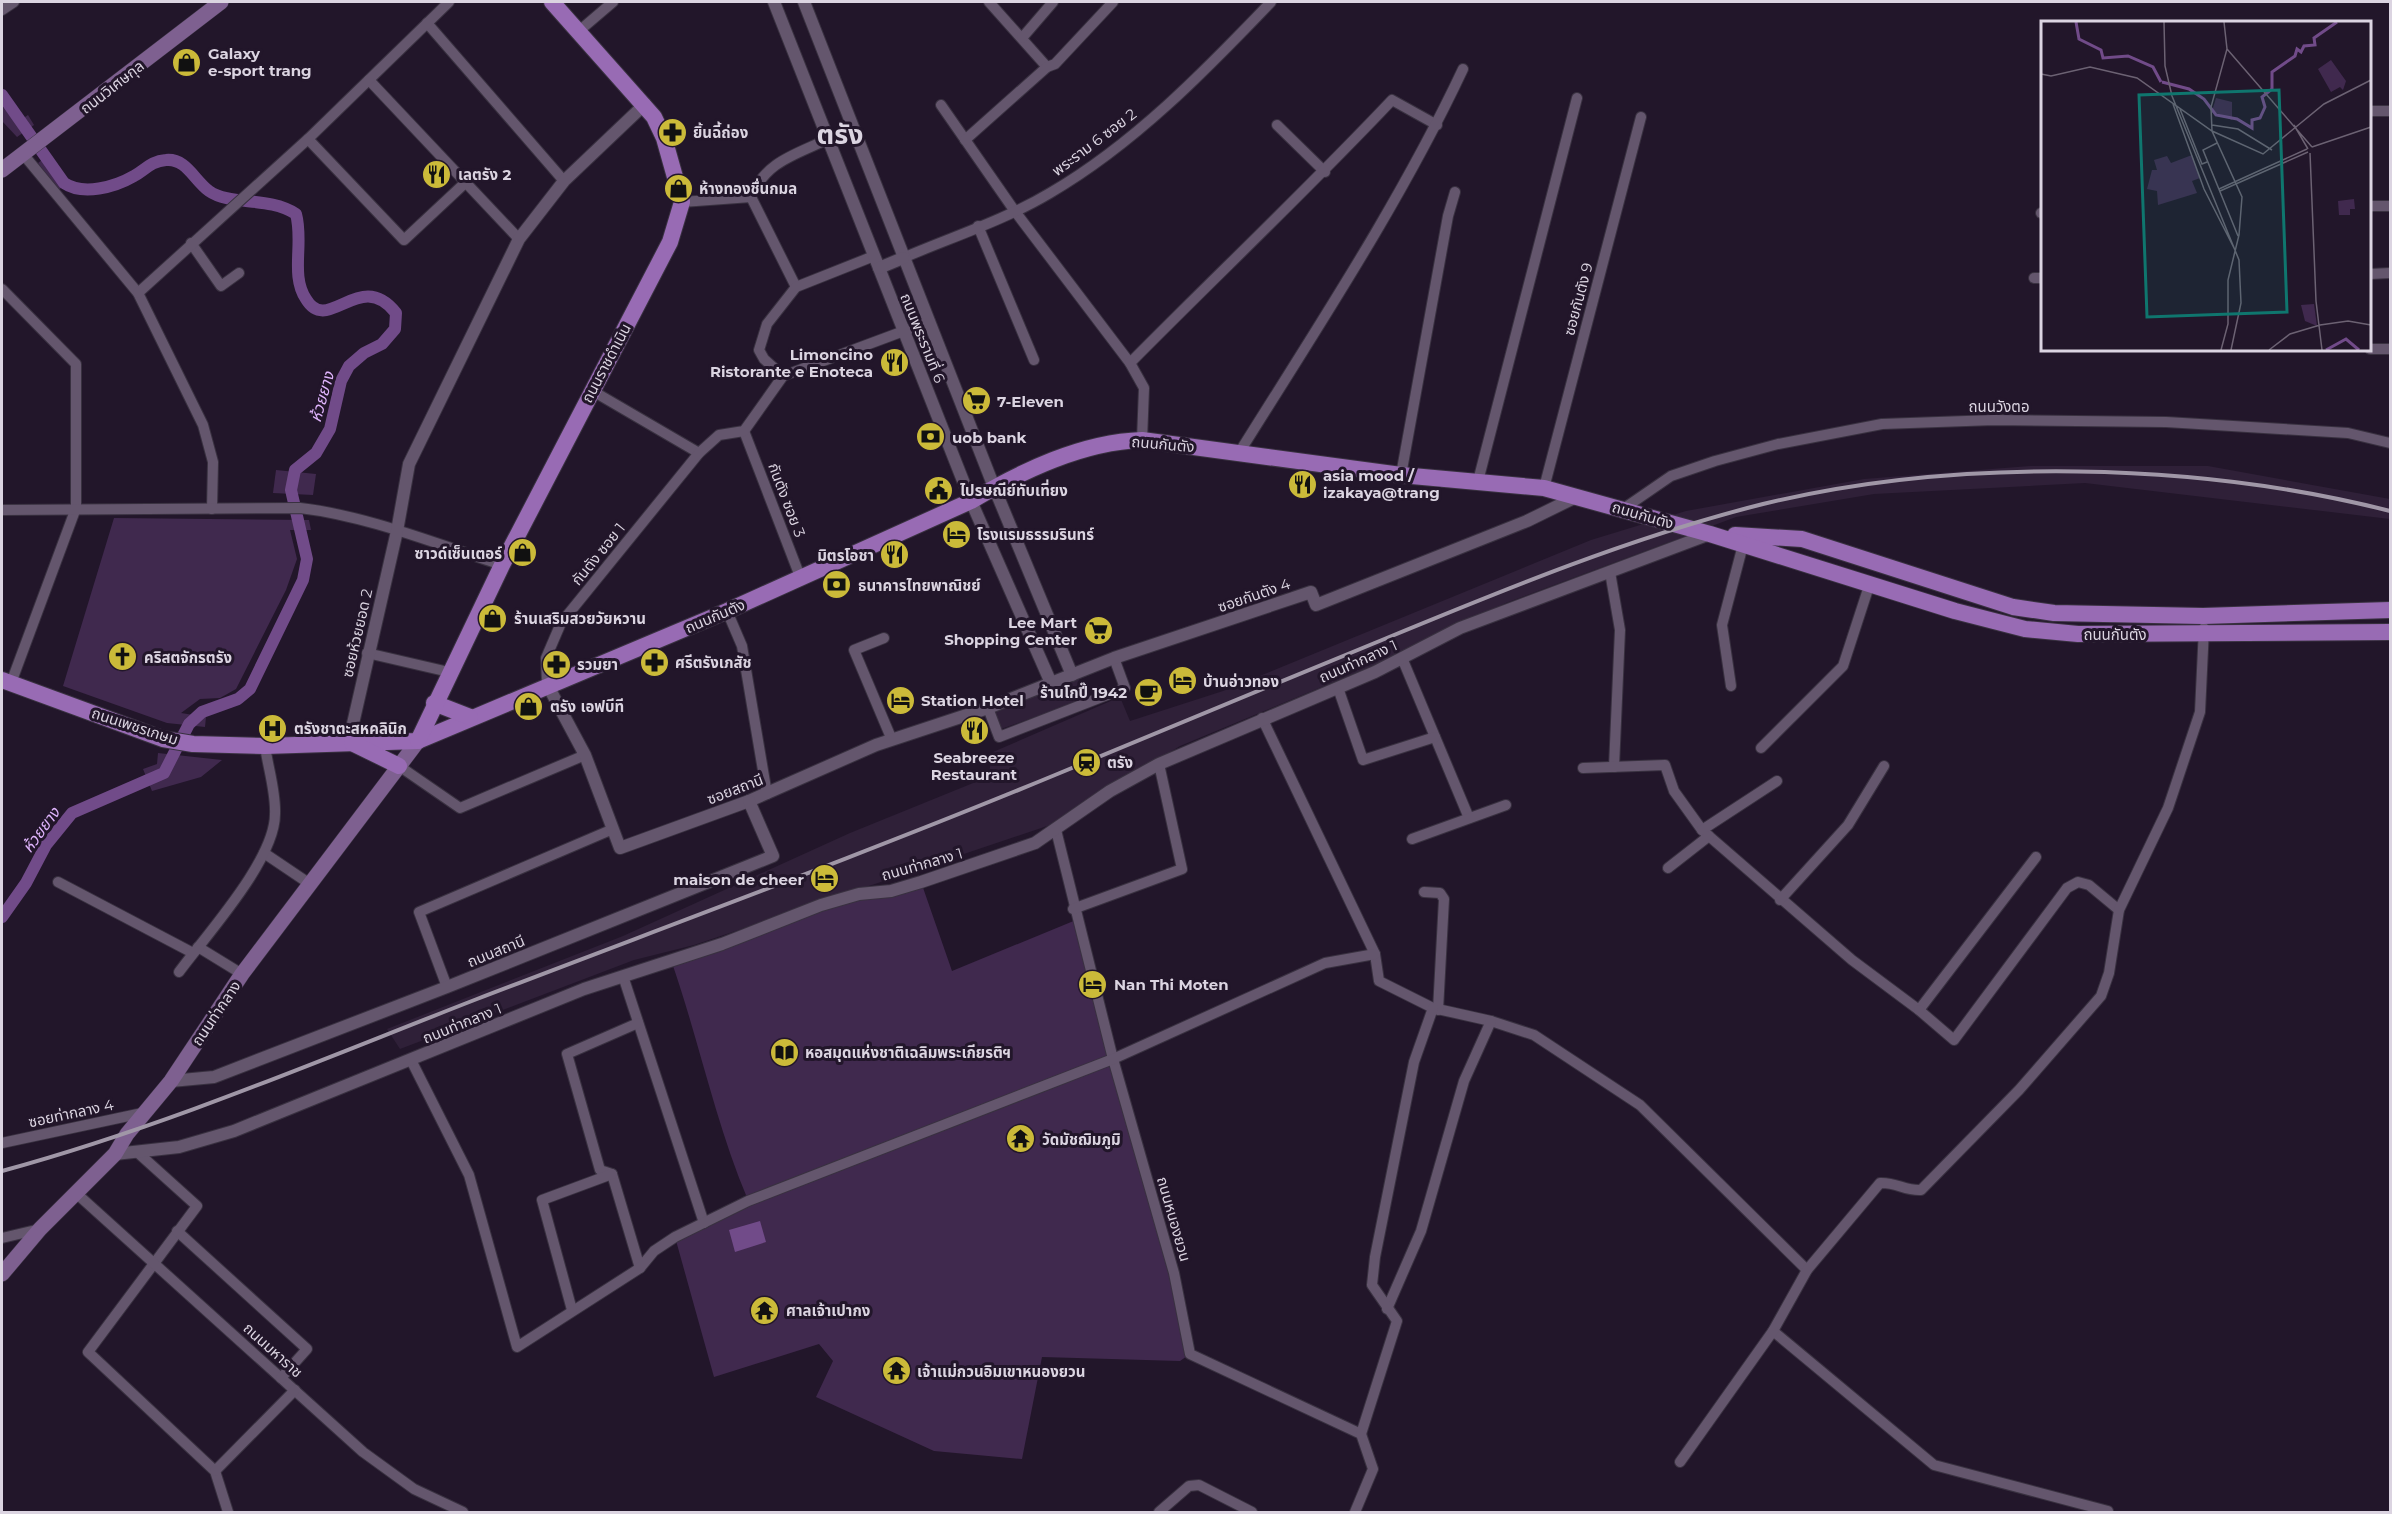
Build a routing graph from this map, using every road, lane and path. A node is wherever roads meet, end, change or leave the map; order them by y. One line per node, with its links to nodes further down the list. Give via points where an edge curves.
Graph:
1 (14, 2): 12 (street)
2 (221, 2): 30 (main road, ถนนวิเศษกุล)
3 (449, 2): 13 (street)
4 (552, 2): 14 (main road)
5 (613, 2): 14 (street)
6 (774, 2): 28 (street, ถนนพระรามที่ 6)
7 (804, 2): 45 (street, ถนนพระรามที่ 6)
8 (989, 2): 15 (street)
9 (1053, 2): 15 (street)
10 (1113, 2): 16 (street, via 1055,64)
11 (1271, 2): 40 (street, พระราม 6 ซอย 2, via 1218,57 1129,138 1050,193)
12 (2, 10)
13 (427, 23): 18 (street); 33 (street)
14 (579, 31): 20 (main road)
15 (1022, 38): 16 (street)
16 (1047, 67): 29 (street)
17 (1463, 69): 26 (street)
18 (369, 80): 27 (street); 34 (street)
19 (1577, 98): 67 (street)
20 (645, 104): 33 (street, ซอยห้วยยอด 2); 37 (main road, via 664,138)
21 (941, 105): 29 (street)
22 (2371, 111): 23 (street)
23 (2391, 111)
24 (1641, 117): 69 (street, ซอยกันตัง 9)
25 (1277, 124): 32 (street)
26 (1437, 125): 32 (street, via 1392,100); 65 (street)
27 (308, 139): 34 (street, via 404,240); 43 (street)
28 (828, 139): 36 (street, via 770,166 757,181); 44 (street, ถนนพระรามที่ 6)
29 (965, 140): 40 (street)
30 (23, 154): 31 (main road, ถนนวิเศษกุล); 51 (street)
31 (2, 170)
32 (1325, 172): 58 (street)
33 (564, 181): 42 (street, ซอยห้วยยอด 2)
34 (465, 183): 42 (street)
35 (1455, 192): 66 (street)
36 (751, 197): 37 (street); 50 (street)
37 (682, 202): 60 (main road, ถนนราชดำเนิน, via 670,242)
38 (2371, 206): 39 (street)
39 (2391, 206)
40 (1014, 210): 41 (street, พระราม 6 ซอย 2); 58 (street)
41 (978, 226): 45 (street, พระราม 6 ซอย 2); 57 (street)
42 (519, 238): 76 (street, ซอยห้วยยอด 2, via 408,464)
43 (191, 243): 47 (street, via 220,286); 51 (street)
44 (874, 256): 46 (street, ถนนพระรามที่ 6); 50 (street)
45 (903, 258): 46 (street); 53 (street, ถนนพระรามที่ 6)
46 (879, 268): 54 (street, ถนนพระรามที่ 6)
47 (239, 273)
48 (2391, 273): 49 (street)
49 (2371, 274)
50 (796, 287): 59 (street, via 767,324 759,350)
51 (138, 292): 73 (street, via 203,425 213,462)
52 (4, 297): 72 (street, via 76,363)
53 (928, 322): 54 (street); 68 (street, ถนนพระรามที่ 6)
54 (904, 332): 59 (street); 71 (street, ถนนพระรามที่ 6)
55 (2371, 349): 56 (street)
56 (2391, 349)
57 (1034, 360)
58 (1130, 363): 62 (street, via 1144,388)
59 (783, 376): 61 (street)
60 (591, 390): 64 (street); 79 (main road, ถนนราชดำเนิน)
61 (744, 431): 64 (street, กันตัง ซอย 1, via 719,435); 81 (street, กันตัง ซอย 3)
62 (1142, 440): 65 (main road, ถนนกันตัง); 68 (main road, ถนนกันตัง, via 1122,440 1084,449)
63 (2391, 443): 74 (street, ถนนวังตอ, via 2348,433 2166,422 1994,420 1882,424 1715,461 1671,476)
64 (699, 453): 96 (street, กันตัง ซอย 1, via 561,623 546,658)
65 (1239, 453): 66 (main road, ถนนกันตัง)
66 (1401, 475): 67 (main road, ถนนกันตัง)
67 (1478, 481): 69 (main road, ถนนกันตัง)
68 (994, 487): 71 (main road, ถนนกันตัง); 93 (street, ถนนพระรามที่ 6)
69 (1544, 488): 70 (main road, ถนนกันตัง)
70 (1578, 496): 74 (main road, ถนนกันตัง); 90 (street, ซอยกันตัง 4, via 1527,521 1316,605 1311,592)
71 (971, 501): 81 (main road, ถนนกันตัง); 95 (street, ถนนพระรามที่ 6)
72 (76, 508): 73 (street); 75 (street); 94 (street)
73 (212, 509): 76 (street, via 320,510)
74 (1623, 509): 77 (main road, ถนนกันตัง)
75 (2, 510)
76 (397, 531): 79 (street); 89 (street, ซอยห้วยยอด 2)
77 (1710, 534): 78 (main road, ถนนกันตัง); 80 (street, ถนนท่ากลาง 1); 85 (main road, ถนนกันตัง, via 1802,539 2013,607 2054,613)
78 (1743, 544): 82 (main road, ถนนกันตัง); 97 (street, via 1722,625)
79 (502, 565): 92 (main road, ถนนราชดำเนิน)
80 (1610, 572): 91 (street, ถนนท่ากลาง 1, via 1460,628); 114 (street, via 1620,630)
81 (801, 579): 84 (main road, ถนนกันตัง)
82 (1870, 583): 87 (main road, ถนนกันตัง, via 2025,629 2078,634); 109 (street, via 1843,666)
83 (2391, 610): 85 (main road, ถนนกันตัง)
84 (727, 611): 96 (main road, ถนนกันตัง); 117 (street, via 742,646)
85 (2203, 616): 87 (street)
86 (2391, 632): 87 (main road, ถนนกันตัง)
87 (2204, 633): 133 (street, via 2200,712 2168,808)
88 (884, 638): 105 (street, via 854,650)
89 (367, 653): 92 (street); 106 (street, ซอยห้วยยอด 2)
90 (1114, 658): 93 (street, ซอยกันตัง 4); 101 (street, via 1125,688 999,737)
91 (1402, 658): 98 (street, ถนนท่ากลาง 1); 104 (street)
92 (449, 672): 100 (main road, ถนนราชดำเนิน)
93 (1072, 675): 95 (street, ซอยกันตัง 4)
94 (6, 681): 108 (main road, ถนนเพชรเกษม, via 163,738 193,744)
95 (1051, 683): 99 (street, ซอยกันตัง 4)
96 (547, 684): 102 (main road, ถนนกันตัง); 110 (street, ซอยสถานี)
97 (1731, 686)
98 (1338, 688): 103 (street, ถนนท่ากลาง 1); 104 (street, via 1363,760)
99 (1028, 692): 101 (street, ซอยสถานี)
100 (434, 703): 102 (main road); 107 (main road, ถนนราชดำเนิน)
101 (988, 708): 105 (street, ซอยสถานี)
102 (470, 717): 107 (main road, ถนนกันตัง)
103 (1262, 718): 111 (street, ถนนท่ากลาง 1); 135 (street)
104 (1435, 737): 120 (street)
105 (892, 740): 117 (street, ซอยสถานี)
106 (349, 741): 107 (main road, ถนนเพชรเกษม); 108 (main road, ถนนเพชรเกษม); 112 (main road)
107 (418, 741): 112 (main road, ถนนท่ากลาง)
108 (265, 746): 125 (street, via 275,814 272,840)
109 (1761, 748)
110 (585, 755): 112 (street, via 460,808); 121 (street, ซอยสถานี)
111 (1159, 764): 122 (street, ถนนท่ากลาง 1, via 1110,791); 132 (street, via 1182,869)
112 (399, 766): 129 (main road, ถนนท่ากลาง)
113 (1884, 766): 131 (street, via 1848,825)
114 (1614, 767): 115 (street); 123 (street, via 1665,765 1674,790)
115 (1582, 768)
116 (1777, 781): 123 (street)
117 (767, 794): 118 (street, ซอยสถานี)
118 (749, 801): 121 (street, ซอยสถานี, via 620,848); 139 (street, ถนนสถานี, via 773,856)
119 (1506, 805): 120 (street)
120 (1469, 818): 124 (street)
121 (613, 829): 139 (street, via 419,912)
122 (1056, 830): 132 (street, ถนนหนองยวน); 138 (street, ถนนท่ากลาง 1, via 1035,843 931,879 822,905 722,944)
123 (1705, 833): 127 (street); 131 (street)
124 (1412, 839)
125 (264, 853): 129 (street); 134 (street)
126 (2036, 857): 141 (street)
127 (1668, 868)
128 (58, 882): 134 (street)
129 (310, 885): 137 (main road, ถนนท่ากลาง)
130 (1424, 892): 140 (street, via 1440,892 1444,899)
131 (1780, 900): 141 (street)
132 (1073, 909): 144 (street, ถนนหนองยวน)
133 (2119, 910): 141 (street, via 2089,885 2078,882 2067,888 1954,1040); 159 (street, via 2109,973 2101,996 2019,1090 1920,1190 1910,1191 1892,1182 1880,1183)
134 (195, 950): 136 (street); 137 (street)
135 (1375, 954): 140 (street, via 1379,981); 144 (street, via 1325,963)
136 (179, 972)
137 (242, 974): 146 (main road, ถนนท่ากลาง)
138 (623, 976): 143 (street); 145 (street, ถนนท่ากลาง 1)
139 (447, 987): 146 (street, ถนนสถานี, via 214,1077)
140 (1436, 1009): 142 (street); 161 (street, via 1414,1062 1375,1257 1372,1284)
141 (1918, 1010)
142 (1491, 1021): 159 (street, via 1534,1035 1640,1105); 161 (street, via 1464,1081 1421,1231)
143 (638, 1023): 151 (street, via 567,1054 600,1170); 153 (street)
144 (1113, 1059): 153 (street, via 748,1201); 166 (street, ถนนหนองยวน, via 1174,1273 1190,1353)
145 (411, 1060): 149 (street, ถนนท่ากลาง 1, via 234,1131 179,1147); 162 (street, via 469,1175 517,1347)
146 (171, 1081): 147 (main road, ถนนท่ากลาง)
147 (148, 1112): 148 (street, ซอยท่ากลาง 4); 150 (main road, ถนนท่ากลาง)
148 (2, 1143)
149 (136, 1151): 150 (street, ถนนท่ากลาง 1); 155 (street, via 197,1206)
150 (115, 1154): 152 (main road, ถนนท่ากลาง)
151 (612, 1174): 158 (street); 162 (street, via 542,1200)
152 (76, 1193): 154 (main road, ถนนท่ากลาง); 157 (street, ถนนมหาราช)
153 (704, 1223): 158 (street, via 654,1251)
154 (40, 1229): 156 (street); 160 (main road, ถนนท่ากลาง)
155 (177, 1231): 157 (street); 164 (street, via 307,1349)
156 (2, 1238)
157 (154, 1263): 164 (street, ถนนมหาราช); 168 (street, via 88,1352)
158 (640, 1268): 162 (street)
159 (1808, 1270): 163 (street)
160 (2, 1274)
161 (1387, 1309): 166 (street, via 1397,1321)
162 (572, 1310)
163 (1773, 1332): 167 (street); 169 (street, via 1934,1465)
164 (281, 1378): 165 (street, ถนนมหาราช)
165 (295, 1390): 168 (street); 171 (street, ถนนมหาราช, via 363,1452 397,1477)
166 (1361, 1434): 174 (street, via 1373,1469)
167 (1680, 1462)
168 (214, 1471): 170 (street)
169 (2108, 1510)
170 (228, 1512)
171 (463, 1512)
172 (1159, 1512): 173 (street, via 1189,1486 1199,1485)
173 (1252, 1512)
174 (1355, 1512)

